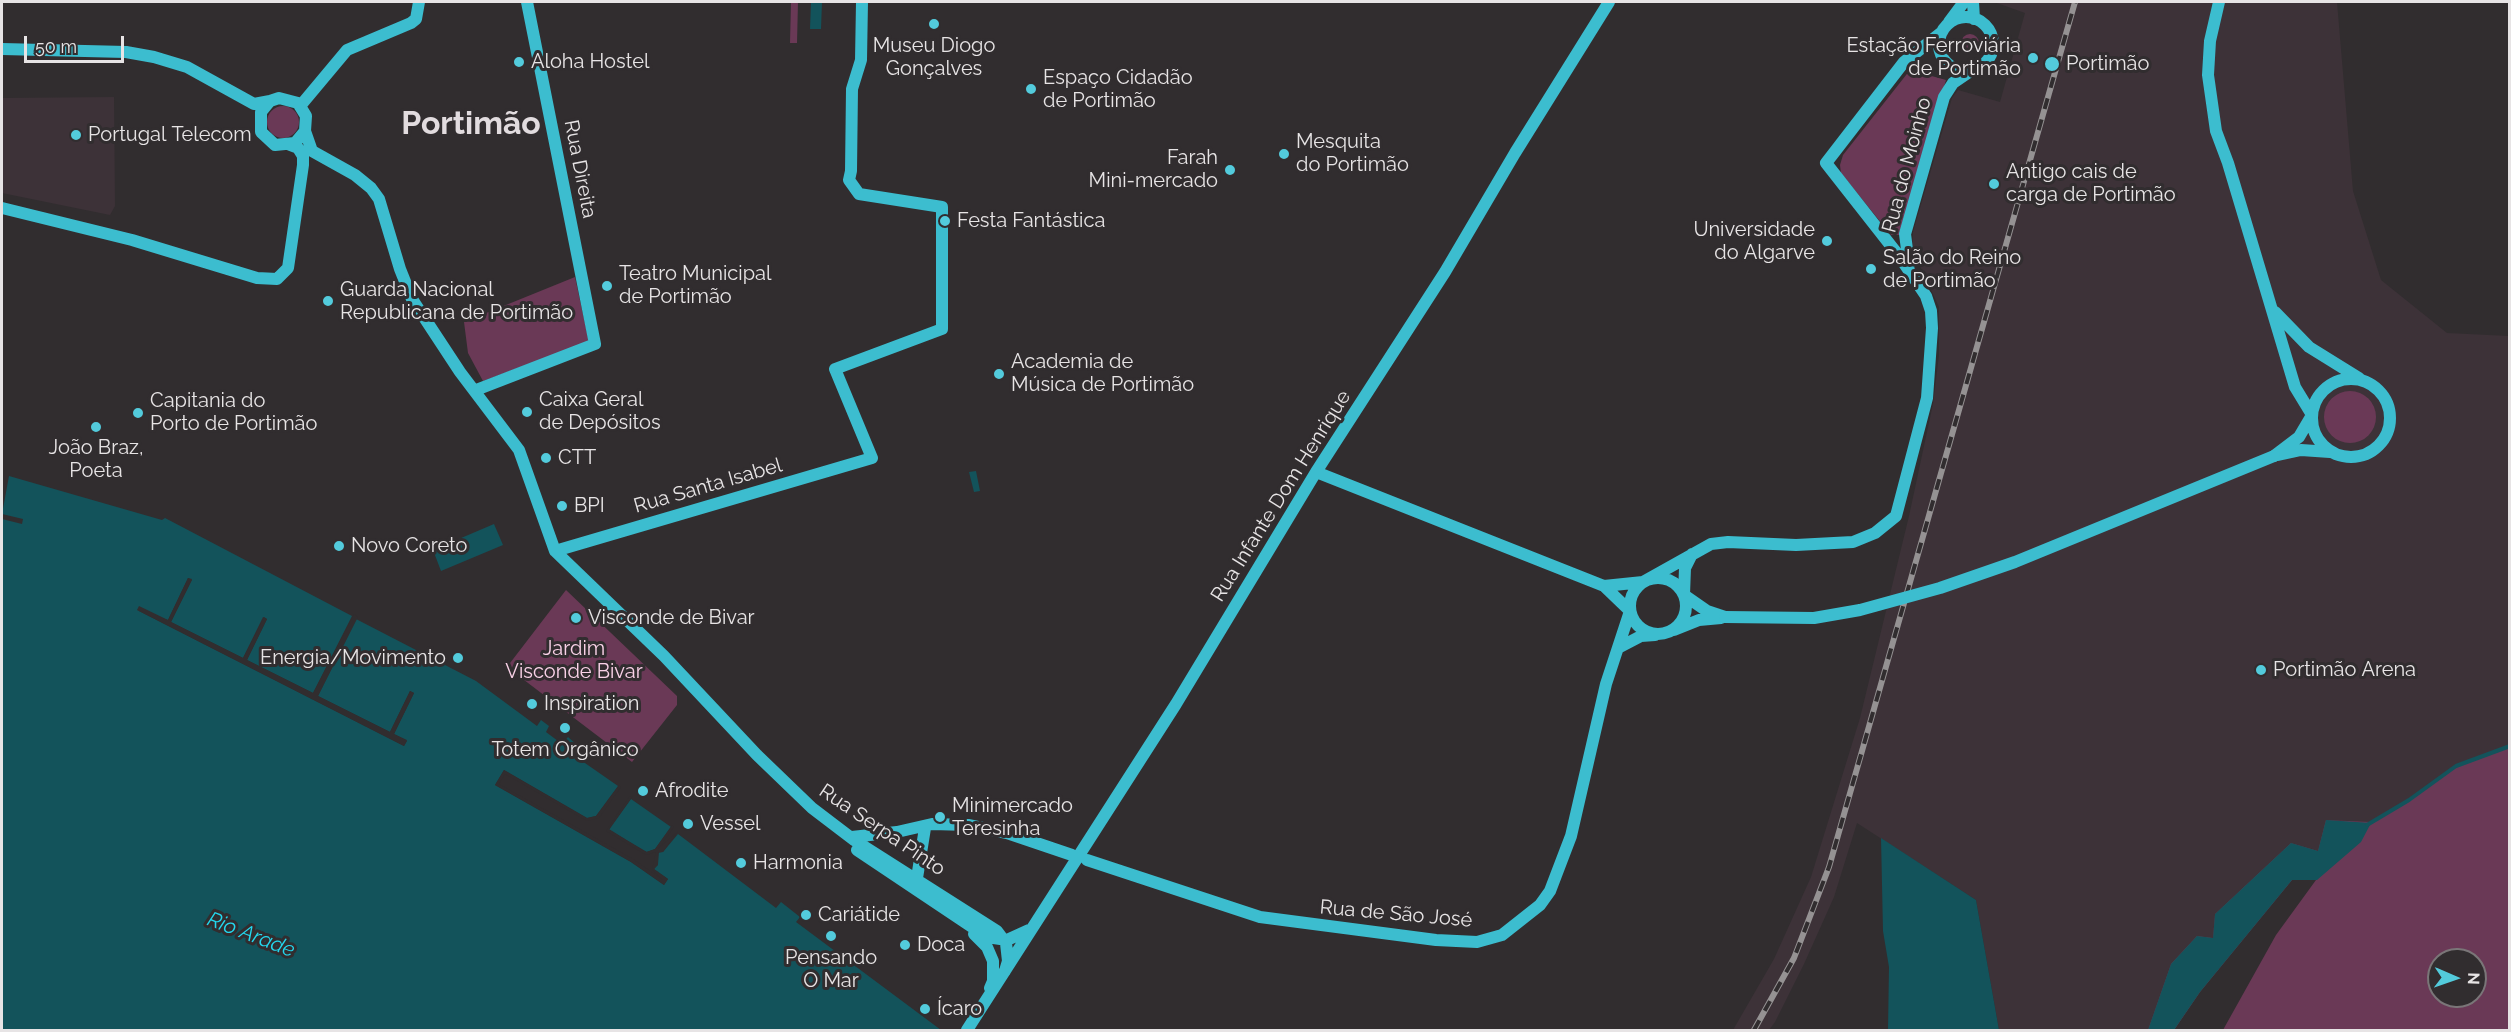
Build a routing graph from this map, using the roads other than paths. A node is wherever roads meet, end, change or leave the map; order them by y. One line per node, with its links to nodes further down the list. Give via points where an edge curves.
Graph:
1 (419, 2): 13 (street, via 416,19 411,23 347,50)
2 (527, 2): 22 (street, Rua Direita, via 595,344)
3 (862, 2): 27 (street, Rua Santa Isabel, via 861,60 852,89 849,180 859,194 942,207 942,329 835,369 872,458)
4 (1609, 2): 26 (street, Rua Infante Dom Henrique, via 1396,351)
5 (1964, 2): 9 (street)
6 (1973, 2): 8 (street)
7 (2219, 2): 20 (street, via 2210,41 2208,75 2216,131)
8 (1974, 19): 9 (street, via 1964,18); 11 (street, via 1987,29 1992,45 1986,61)
9 (1945, 28): 11 (street, via 1939,43 1943,58 1955,69); 17 (street, Rua do Moinho, via 1904,62 1826,163)
10 (2, 49): 12 (street, via 126,52 187,67 254,105)
11 (1972, 70): 18 (street, Rua do Moinho, via 1953,83 1944,97)
12 (270, 101): 13 (street, via 284,98); 15 (street, via 261,112 261,132 275,145)
13 (301, 105): 14 (street, via 306,116)
14 (305, 131): 15 (street); 22 (street, Rua Serpa Pinto, via 312,151 355,175 379,199 412,299)
15 (290, 145): 16 (street, via 298,148 303,165 288,268 277,279 257,278 132,240)
16 (2, 208)
17 (1882, 234): 18 (street, via 1893,241); 19 (street, Rua do Moinho)
18 (1905, 234): 19 (street, Rua do Moinho, via 1908,264)
19 (1915, 280): 28 (street, Rua do Moinho, via 1931,311 1930,363 1927,398 1896,516 1875,533 1853,542 1728,542 1711,544)
20 (2270, 306): 21 (street, via 2309,346); 23 (street, via 2295,387)
21 (2361, 380): 23 (street, via 2344,379 2328,385 2317,398); 24 (street, via 2381,391 2388,402 2390,428 2371,453 2356,458)
22 (476, 390): 27 (street, Rua Serpa Pinto, via 519,450)
23 (2312, 415): 24 (street, via 2314,432); 25 (street, via 2299,436)
24 (2330, 452): 25 (street, via 2301,450)
25 (2274, 456): 33 (street, bridge, via 2016,562 1940,588 1814,618)
26 (1316, 472): 30 (street); 47 (street, Rua Infante Dom Henrique, via 1176,704)
27 (555, 551): 37 (street, Rua Serpa Pinto)
28 (1692, 554): 29 (street, Rua do Moinho); 31 (street, via 1685,568)
29 (1644, 582): 30 (street); 31 (street, via 1662,578 1671,581); 32 (street, via 1632,597)
30 (1604, 586): 32 (street)
31 (1684, 595): 33 (street, via 1707,611); 34 (street, via 1685,615)
32 (1630, 611): 35 (street, via 1639,627); 36 (street, Rua de São José)
33 (1725, 617): 34 (street, via 1699,620)
34 (1674, 630): 35 (street)
35 (1656, 634): 36 (street, via 1641,636)
36 (1617, 649): 43 (street, Rua de São José, via 1571,836 1550,891 1540,905 1502,935 1478,942 1436,940 1260,917)
37 (692, 685): 40 (street, Rua Serpa Pinto, via 792,791); 44 (street, Rua Serpa Pinto, via 723,729 798,805)
38 (925, 828): 39 (street); 42 (street, via 968,825 1007,833); 46 (street)
39 (897, 832): 40 (street); 41 (street, via 879,840)
40 (850, 837): 41 (street, Rua Serpa Pinto)
41 (876, 853): 44 (street); 46 (street, Rua Serpa Pinto)
42 (1072, 855)
43 (1087, 860)
44 (884, 869): 45 (street, Rua Serpa Pinto)
45 (897, 878): 46 (street); 48 (street, Rua Serpa Pinto)
46 (917, 878): 49 (street, Rua Serpa Pinto, via 984,921)
47 (1041, 916): 49 (street, via 1020,936); 50 (street, Rua Infante Dom Henrique)
48 (965, 925): 49 (street, via 987,938); 51 (street, via 987,947 993,961 993,981)
49 (1003, 940): 50 (street, via 1008,961)
50 (1005, 971): 51 (street, Rua Infante Dom Henrique)
51 (981, 1008): 52 (street)
52 (966, 1030)

